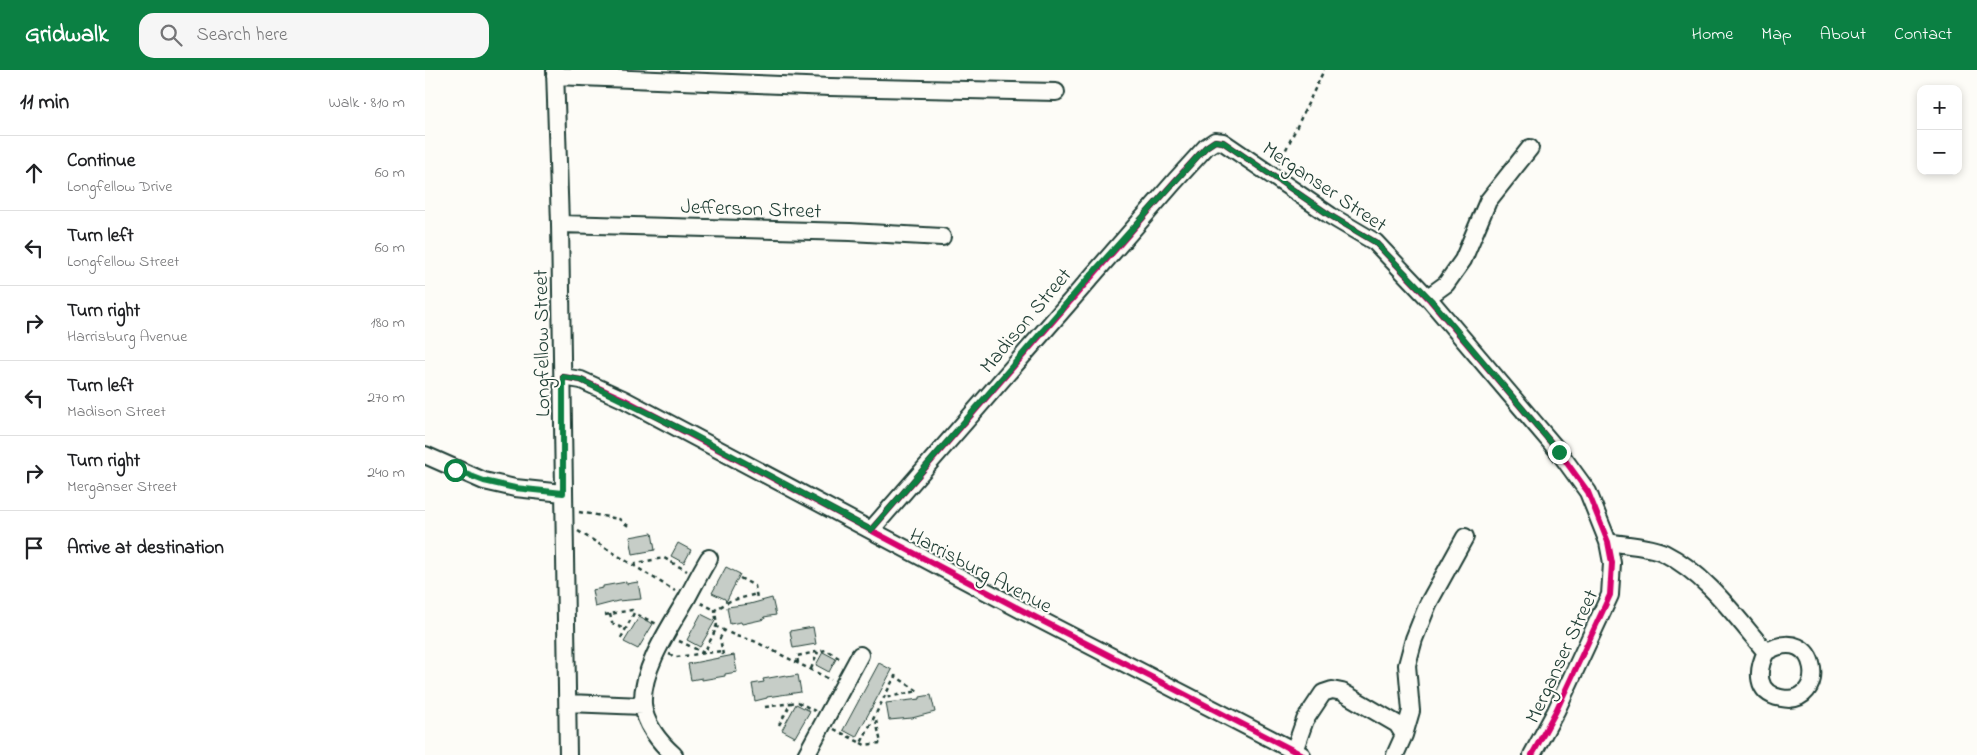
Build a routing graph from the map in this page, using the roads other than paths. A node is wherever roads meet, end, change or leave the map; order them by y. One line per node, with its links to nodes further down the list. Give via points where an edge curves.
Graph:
1 (555, 73): 2 (street, via 830,87); 5 (street, Longfellow Street)
2 (1056, 92)
3 (1215, 141): 7 (street, Merganser Street, via 1223,142 1375,242); 11 (street, Madison Street, via 1090,276)
4 (1530, 148): 7 (street, via 1488,201 1463,260 1446,284)
5 (560, 224): 6 (street, Jefferson Street, via 850,232); 8 (street, Longfellow Street)
6 (942, 238)
7 (1427, 297): 13 (street, Merganser Street, via 1563,458 1588,492)
8 (563, 377): 10 (street, Longfellow Street); 11 (street, Harrisburg Avenue, via 581,380 616,395)
9 (425, 455): 10 (street, via 484,481)
10 (563, 493): 17 (street, Longfellow Street)
11 (871, 530): 20 (street, Harrisburg Avenue)
12 (1465, 537): 19 (street, via 1428,604 1414,640 1407,665 1411,711)
13 (1608, 542): 15 (street, via 1663,552 1690,569); 25 (street, Merganser Street, via 1612,563 1610,595)
14 (709, 558): 18 (street, via 649,671)
15 (1766, 652)
16 (857, 661): 23 (street)
17 (567, 703): 18 (street); 21 (street, Longfellow Street)
18 (643, 706): 22 (street, via 652,729)
19 (1405, 735): 20 (street, via 1397,724 1342,692 1332,690 1323,693 1305,720); 24 (street)
20 (1298, 753)
21 (568, 755)
22 (674, 755)
23 (806, 755)
24 (1395, 755)
25 (1532, 755)

